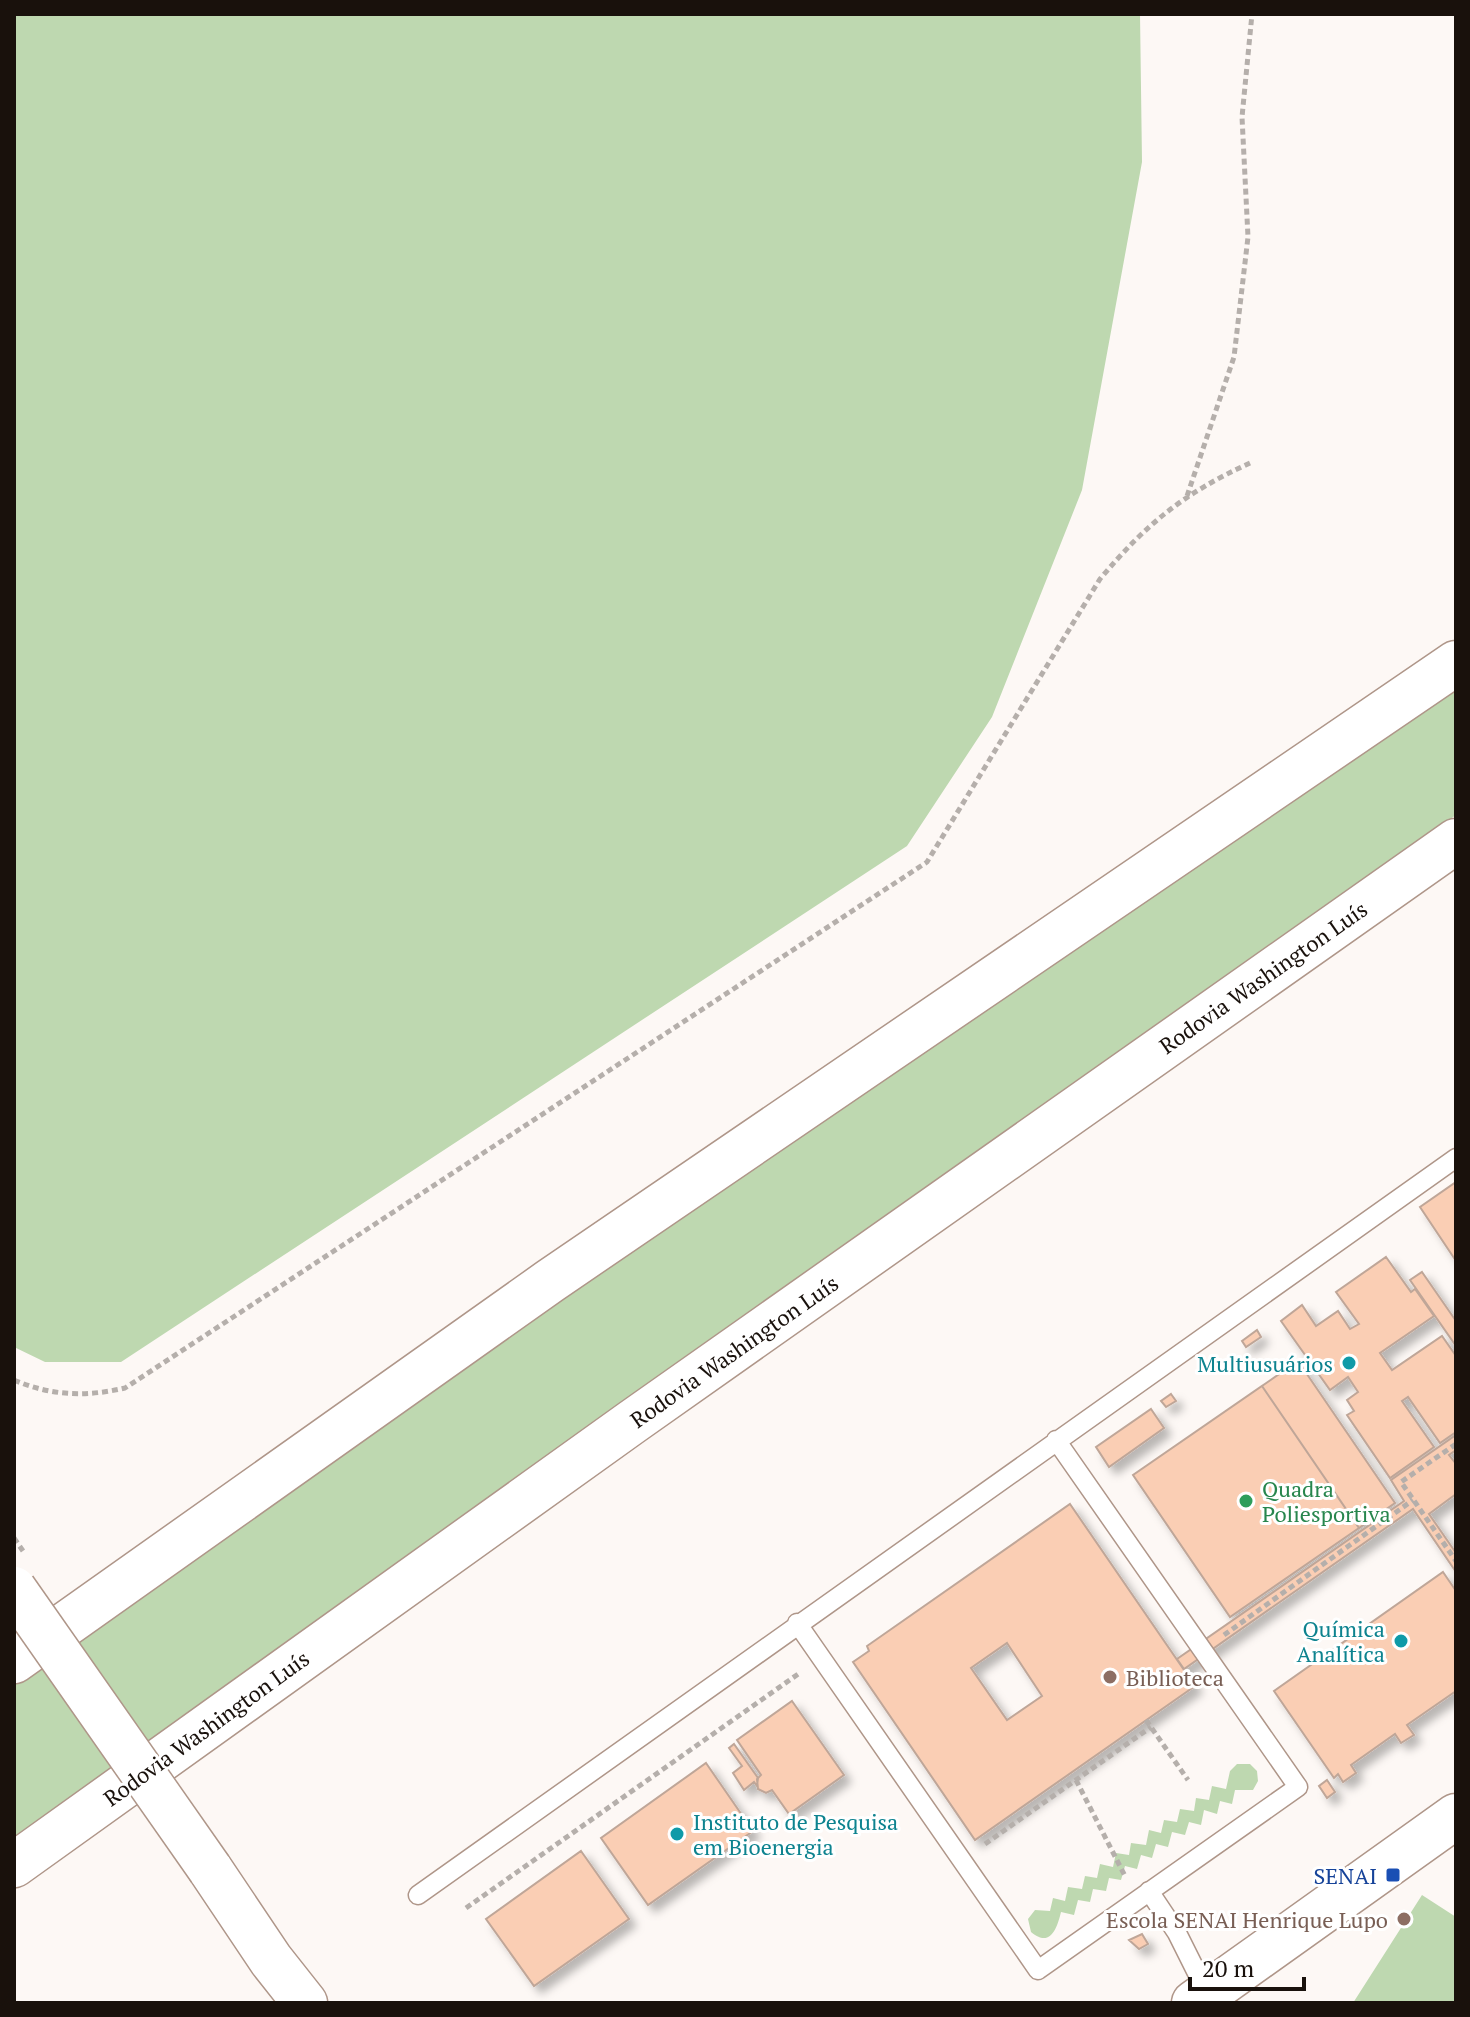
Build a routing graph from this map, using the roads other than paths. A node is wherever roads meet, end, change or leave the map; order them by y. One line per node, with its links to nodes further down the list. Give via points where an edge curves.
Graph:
1 (1456, 663): 9 (main road, via 550,1281)
2 (1456, 841): 4 (main road, Rodovia Washington Luís)
3 (1456, 852): 4 (main road)
4 (1248, 988): 11 (main road, Rodovia Washington Luís)
5 (1456, 1158): 6 (lane)
6 (1056, 1440): 8 (lane); 12 (lane, via 1298,1787)
7 (14, 1589): 15 (main road, bridge)
8 (797, 1623): 12 (lane, via 1038,1970); 13 (lane)
9 (14, 1661)
10 (1456, 1816): 14 (main road)
11 (14, 1865)
12 (1149, 1891): 14 (lane, via 1177,1933)
13 (418, 1895)
14 (1201, 1999)
15 (305, 2003)

